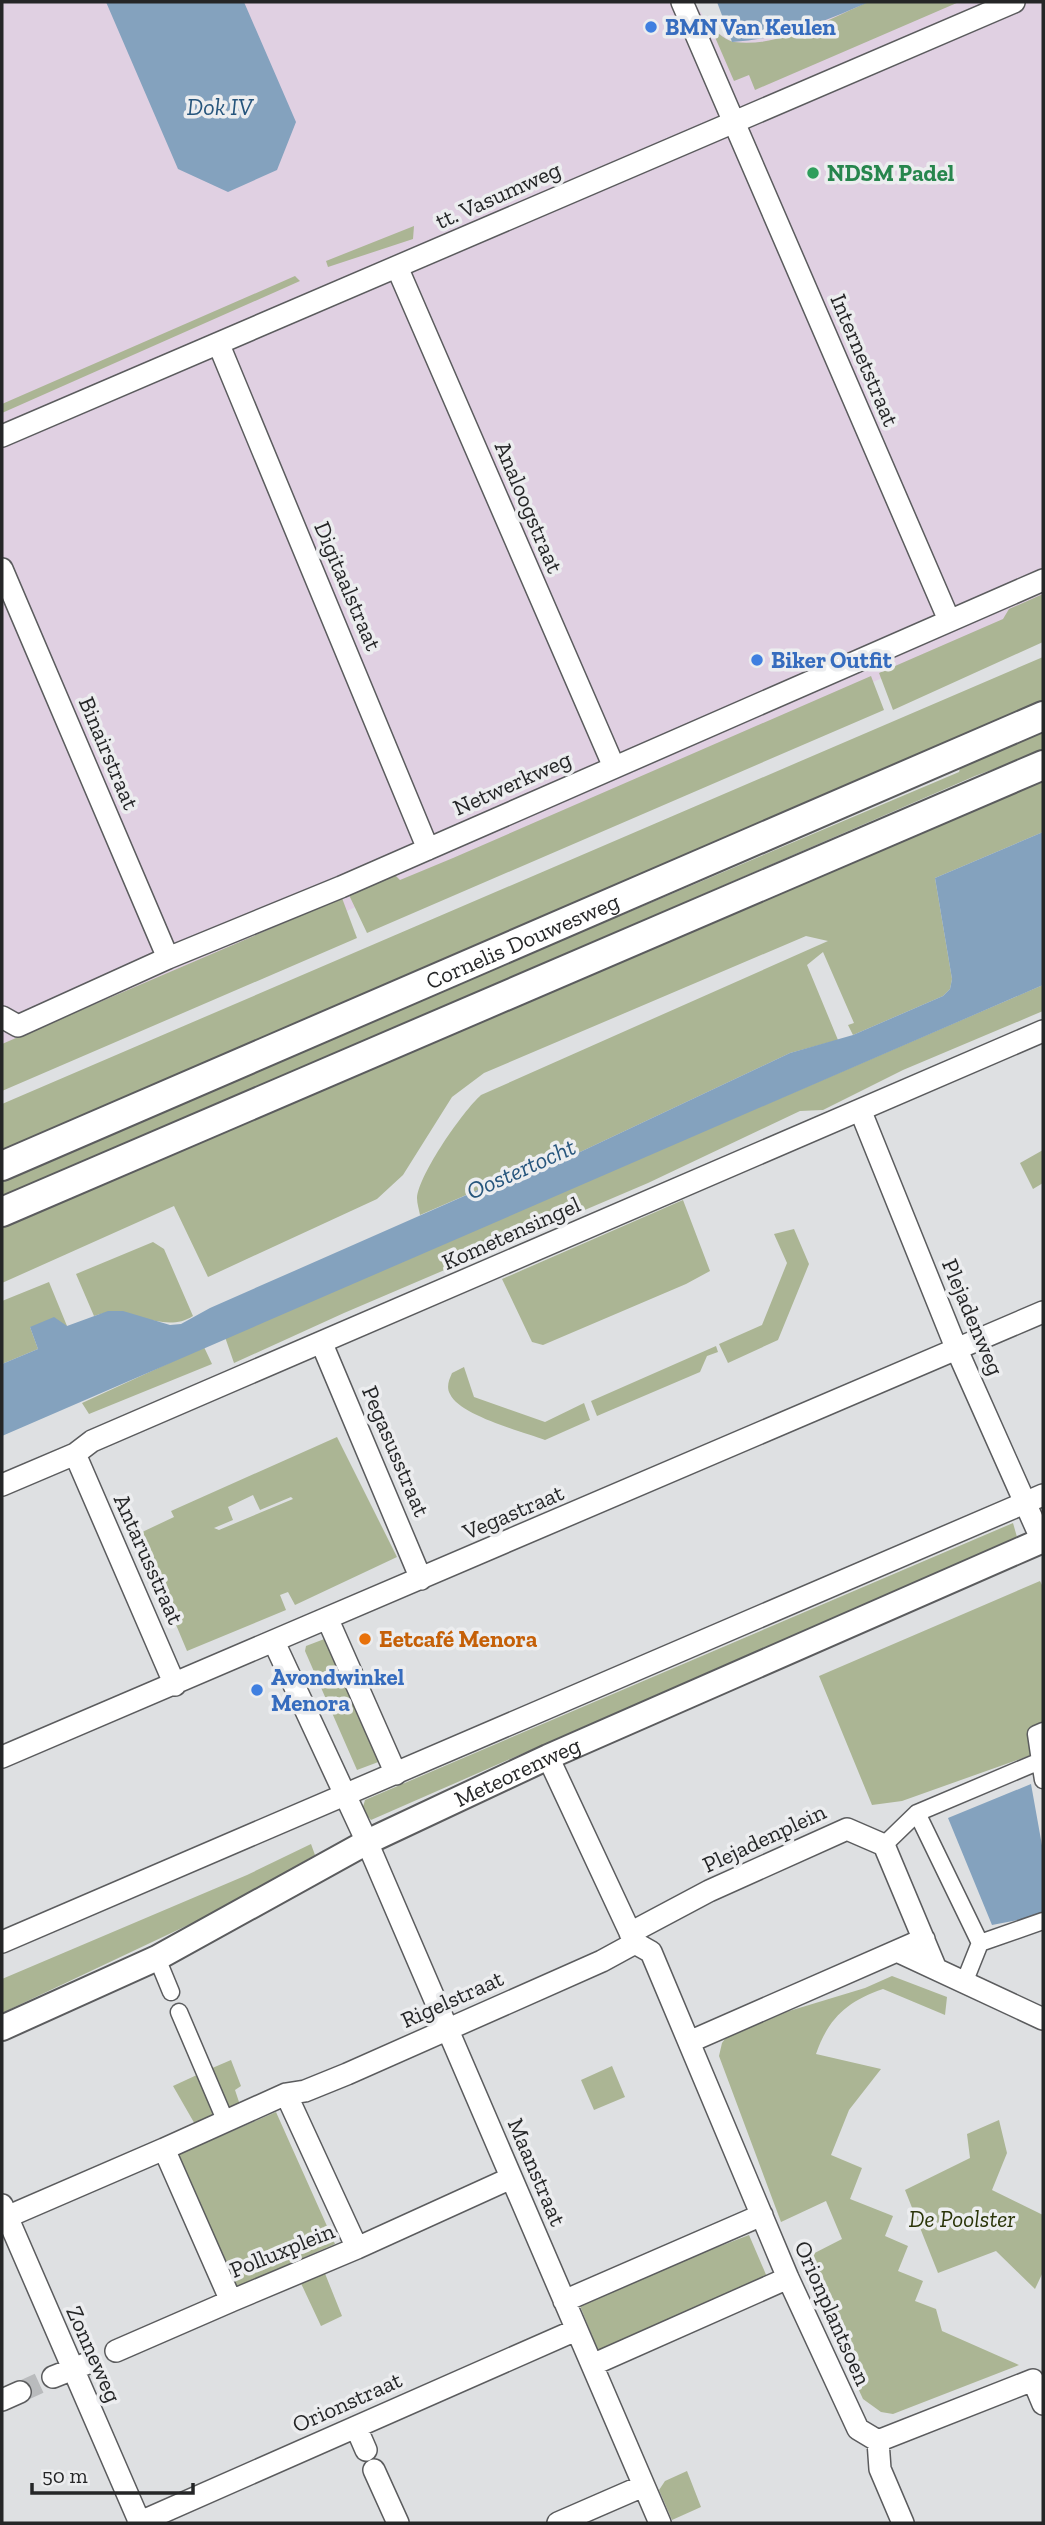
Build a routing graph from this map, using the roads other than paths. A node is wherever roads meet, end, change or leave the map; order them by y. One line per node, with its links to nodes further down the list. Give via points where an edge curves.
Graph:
1 (682, 2): 3 (street, Internetstraat)
2 (1014, 2): 3 (street, tt. Vasumweg)
3 (734, 120): 4 (street, tt. Vasumweg); 9 (street, Internetstraat)
4 (397, 267): 5 (street, tt. Vasumweg); 12 (street, Analoogstraat)
5 (219, 345): 6 (street, tt. Vasumweg); 13 (street, Digitaalstraat)
6 (2, 436)
7 (2, 569): 14 (street, Binairstraat)
8 (1043, 580): 9 (street, Netwerkweg)
9 (949, 620): 12 (street, Netwerkweg)
10 (1043, 716): 18 (main road, Cornelis Douwesweg)
11 (1043, 765): 19 (main road, Cornelis Douwesweg)
12 (614, 767): 13 (street, Netwerkweg)
13 (428, 849): 14 (street, Netwerkweg)
14 (168, 958): 15 (street, Netwerkweg, via 18,1026)
15 (2, 1017)
16 (1043, 1031): 17 (street, Kometensingel)
17 (861, 1112): 21 (street, Kometensingel); 22 (street, Plejadenweg)
18 (2, 1166)
19 (2, 1212)
20 (1043, 1312): 22 (street, Vegastraat)
21 (322, 1344): 23 (street, Kometensingel, via 92,1441); 27 (street, Pegasusstraat)
22 (957, 1350): 25 (street, Plejadenweg); 27 (street, Vegastraat)
23 (75, 1454): 24 (street, Kometensingel); 30 (street, Antarusstraat)
24 (2, 1485)
25 (1034, 1498): 26 (street, Plejadenweg); 35 (street, Meteorenweg)
26 (1043, 1541): 33 (street, Meteorenweg)
27 (421, 1579): 28 (street, Vegastraat)
28 (328, 1620): 29 (street, Vegastraat); 35 (street)
29 (274, 1642): 30 (street, Vegastraat); 37 (street, Maanstraat)
30 (175, 1685): 32 (street, Vegastraat)
31 (1043, 1731): 34 (street, via 1036,1734)
32 (2, 1757)
33 (548, 1758): 39 (street, Meteorenweg); 42 (street)
34 (1040, 1761): 36 (street); 38 (street)
35 (396, 1774): 37 (street, Meteorenweg)
36 (1043, 1780)
37 (344, 1793): 39 (street, Maanstraat); 44 (street, Meteorenweg)
38 (917, 1813): 40 (street); 45 (street)
39 (367, 1842): 47 (street, Meteorenweg); 54 (street, Maanstraat)
40 (884, 1845): 42 (street, Plejadenplein, via 847,1829 709,1891); 43 (street)
41 (1043, 1921): 45 (street)
42 (633, 1938): 54 (street, Rigelstraat, via 602,1961); 55 (street, Orionplantsoen, via 651,1952)
43 (924, 1939): 46 (street); 48 (street)
44 (2, 1942)
45 (980, 1943): 49 (street)
46 (897, 1951): 48 (street); 55 (street)
47 (157, 1958): 50 (street); 53 (street, Meteorenweg)
48 (936, 1969): 49 (street)
49 (964, 1983): 52 (street)
50 (171, 1992)
51 (179, 2012): 57 (street)
52 (1043, 2019)
53 (2, 2028)
54 (448, 2029): 56 (street, Rigelstraat, via 304,2091); 59 (street, Maanstraat)
55 (689, 2042): 61 (street, Orionplantsoen)
56 (286, 2094): 57 (street); 62 (street, Polluxplein)
57 (226, 2122): 58 (street)
58 (164, 2149): 60 (street); 64 (street, Polluxplein)
59 (511, 2178): 62 (street); 65 (street, Maanstraat)
60 (3, 2214): 73 (street, Zonneweg)
61 (762, 2215): 63 (street, Orionplantsoen); 65 (street)
62 (357, 2248): 64 (street, Polluxplein)
63 (788, 2278): 68 (street); 71 (street, Orionplantsoen, via 852,2418 859,2429)
64 (231, 2301): 67 (street)
65 (564, 2301): 66 (street, Maanstraat)
66 (576, 2330): 68 (street, Maanstraat); 70 (street, Orionstraat)
67 (116, 2351)
68 (592, 2365): 72 (street, Maanstraat)
69 (1043, 2404): 71 (street, via 1033,2380)
70 (356, 2427): 73 (street, Orionstraat); 74 (street)
71 (878, 2441): 77 (street, via 880,2469)
72 (643, 2486): 75 (street); 76 (street, Maanstraat)
73 (139, 2523)
74 (398, 2523)
75 (558, 2523)
76 (660, 2523)
77 (903, 2523)

